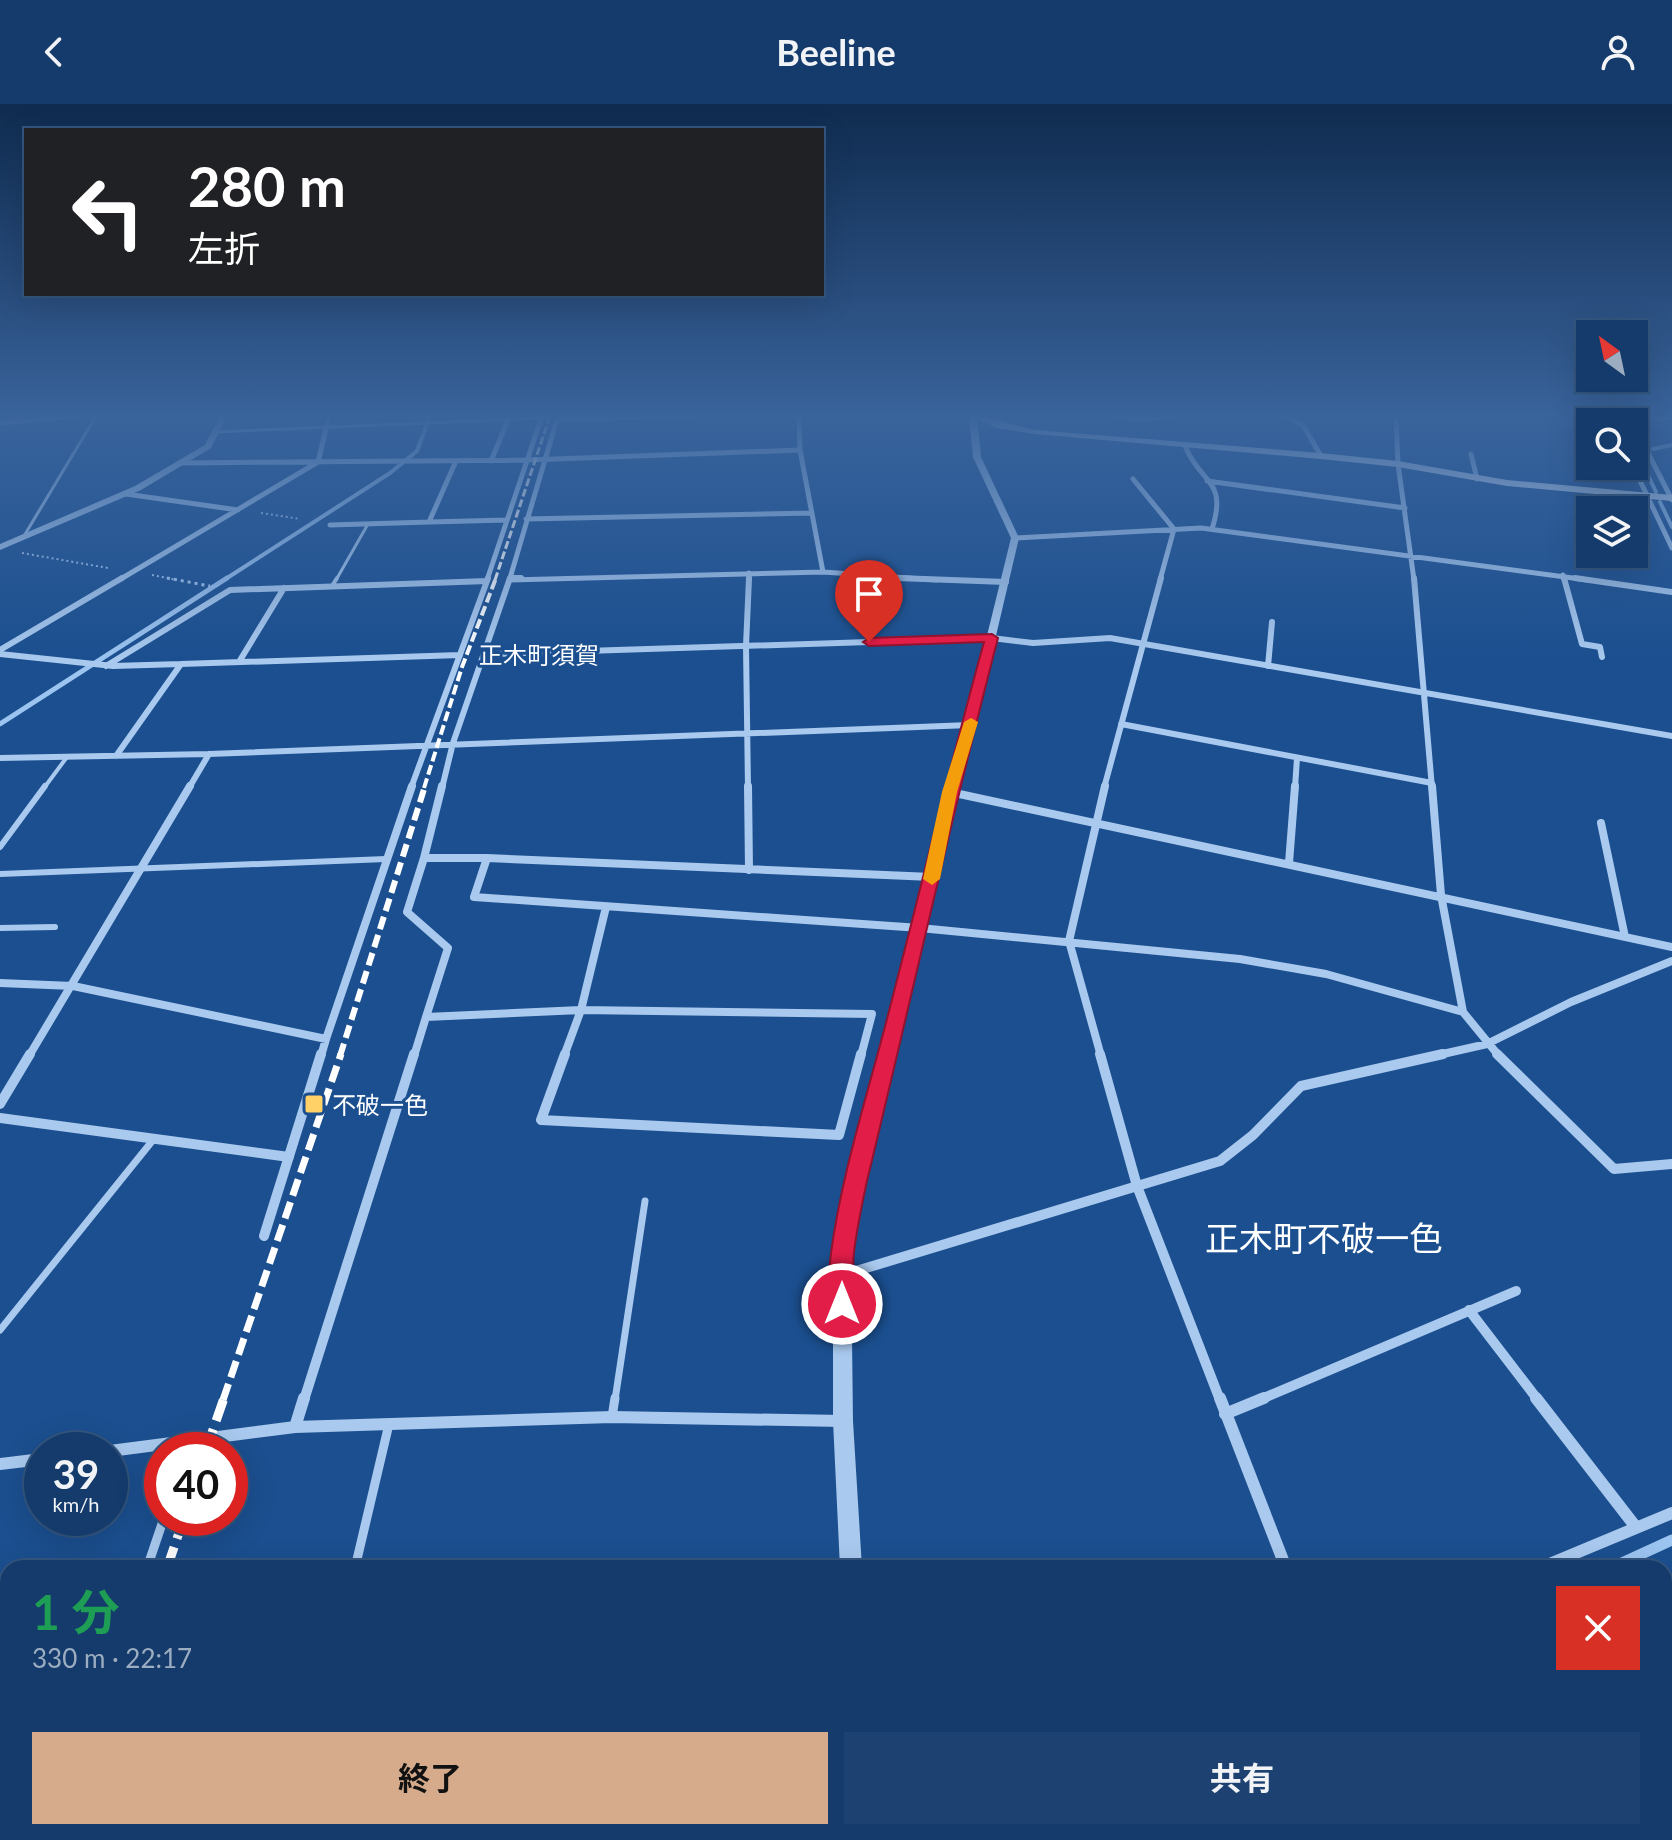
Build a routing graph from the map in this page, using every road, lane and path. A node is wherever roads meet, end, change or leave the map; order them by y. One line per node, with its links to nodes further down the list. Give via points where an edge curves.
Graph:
1 (47, 497): 26 (lane)
2 (119, 497): 26 (street)
3 (147, 497): 16 (street)
4 (260, 497): 16 (street)
5 (440, 497): 21 (street)
6 (515, 497): 20 (street)
7 (532, 497): 19 (street)
8 (809, 497): 17 (street)
9 (996, 497): 27 (street)
10 (1148, 497): 24 (street)
11 (1215, 497): 25 (street, via 1219,504)
12 (1324, 497): 15 (street)
13 (1403, 497): 15 (street)
14 (1648, 497): 29 (street)
15 (1405, 508): 30 (street)
16 (239, 510): 18 (path); 44 (street)
17 (812, 513): 19 (street); 31 (street)
18 (300, 519)
19 (526, 519): 34 (street)
20 (507, 520): 21 (street); 35 (street)
21 (429, 522): 22 (street)
22 (368, 524): 23 (street); 37 (lane)
23 (330, 525)
24 (1174, 529): 25 (street); 27 (street); 42 (street)
25 (1212, 529): 30 (street)
26 (24, 536): 28 (street)
27 (1015, 538): 36 (street)
28 (0, 547)
29 (1672, 548)
30 (1412, 554): 33 (street); 52 (street)
31 (823, 572): 32 (street); 36 (street)
32 (749, 573): 34 (street); 43 (street)
33 (1563, 575): 39 (street); 47 (street, via 1582,644 1600,647)
34 (510, 578): 57 (street)
35 (487, 581): 37 (street); 46 (street)
36 (1006, 582): 41 (street)
37 (332, 586): 38 (street)
38 (284, 588): 48 (street); 50 (street, via 230,590)
39 (1672, 592)
40 (1272, 622): 51 (street)
41 (992, 638): 42 (street); 43 (street); 54 (street)
42 (1144, 643): 51 (street); 53 (street)
43 (746, 646): 45 (street); 55 (street)
44 (0, 652): 50 (street)
45 (495, 654)
46 (460, 655): 48 (street); 58 (street)
47 (1602, 657)
48 (239, 662): 49 (street)
49 (181, 664): 50 (street); 60 (street)
50 (106, 666)
51 (1268, 666): 52 (street)
52 (1424, 694): 56 (street); 64 (street)
53 (1121, 724): 63 (street); 66 (street)
54 (970, 725): 55 (street); 65 (street)
55 (747, 733): 57 (street); 74 (street)
56 (1672, 736)
57 (453, 743): 58 (street); 69 (street)
58 (426, 744): 59 (street); 71 (street)
59 (209, 754): 60 (street); 73 (street)
60 (116, 756): 61 (street)
61 (67, 757): 62 (street); 68 (lane)
62 (0, 758)
63 (1297, 758): 64 (street); 72 (street)
64 (1432, 783): 77 (street)
65 (950, 792): 66 (street); 76 (street)
66 (1095, 822): 72 (street); 83 (street)
67 (1601, 823): 82 (street)
68 (0, 847)
69 (424, 858): 70 (street); 90 (street, via 407,912 448,948)
70 (487, 858): 74 (street); 78 (street, via 474,897)
71 (386, 859): 73 (lane); 91 (street)
72 (1289, 863): 77 (street)
73 (143, 868): 75 (lane); 87 (street)
74 (749, 870): 76 (street)
75 (0, 874)
76 (932, 877): 81 (street)
77 (1441, 895): 82 (street); 89 (street)
78 (606, 907): 81 (street); 88 (street)
79 (55, 927): 80 (lane)
80 (0, 928)
81 (920, 928): 83 (street); 101 (street, via 855,1188)
82 (1625, 937): 84 (street)
83 (1069, 941): 89 (street, via 1326,974); 98 (street)
84 (1672, 947)
85 (1672, 961): 92 (street)
86 (0, 983): 87 (street)
87 (73, 986): 91 (street); 93 (street)
88 (581, 1010): 88 (street, via 541,1120 839,1135 872,1014); 90 (street)
89 (1463, 1012): 92 (street)
90 (426, 1017): 109 (street)
91 (326, 1039): 96 (street)
92 (1487, 1044): 97 (street, via 1614,1169); 98 (street, via 1301,1086 1220,1161)
93 (0, 1104)
94 (0, 1118): 95 (street)
95 (154, 1138): 96 (street); 104 (lane)
96 (289, 1157): 100 (street)
97 (1672, 1164)
98 (1137, 1186): 101 (street); 105 (street)
99 (645, 1201): 106 (lane)
100 (264, 1236)
101 (842, 1275): 107 (street)
102 (1516, 1291): 103 (street)
103 (1469, 1310): 105 (street); 114 (street)
104 (0, 1330)
105 (1225, 1414): 119 (street)
106 (612, 1417): 107 (street); 108 (street)
107 (843, 1421): 118 (street)
108 (389, 1424): 109 (street); 117 (lane)
109 (295, 1427): 110 (street)
110 (248, 1432)
111 (24, 1461): 112 (street)
112 (0, 1464)
113 (1672, 1513): 114 (street)
114 (1635, 1526): 120 (street)
115 (158, 1536): 116 (lane)
116 (150, 1560)
117 (357, 1560)
118 (851, 1560)
119 (1283, 1560)
120 (1558, 1560)

